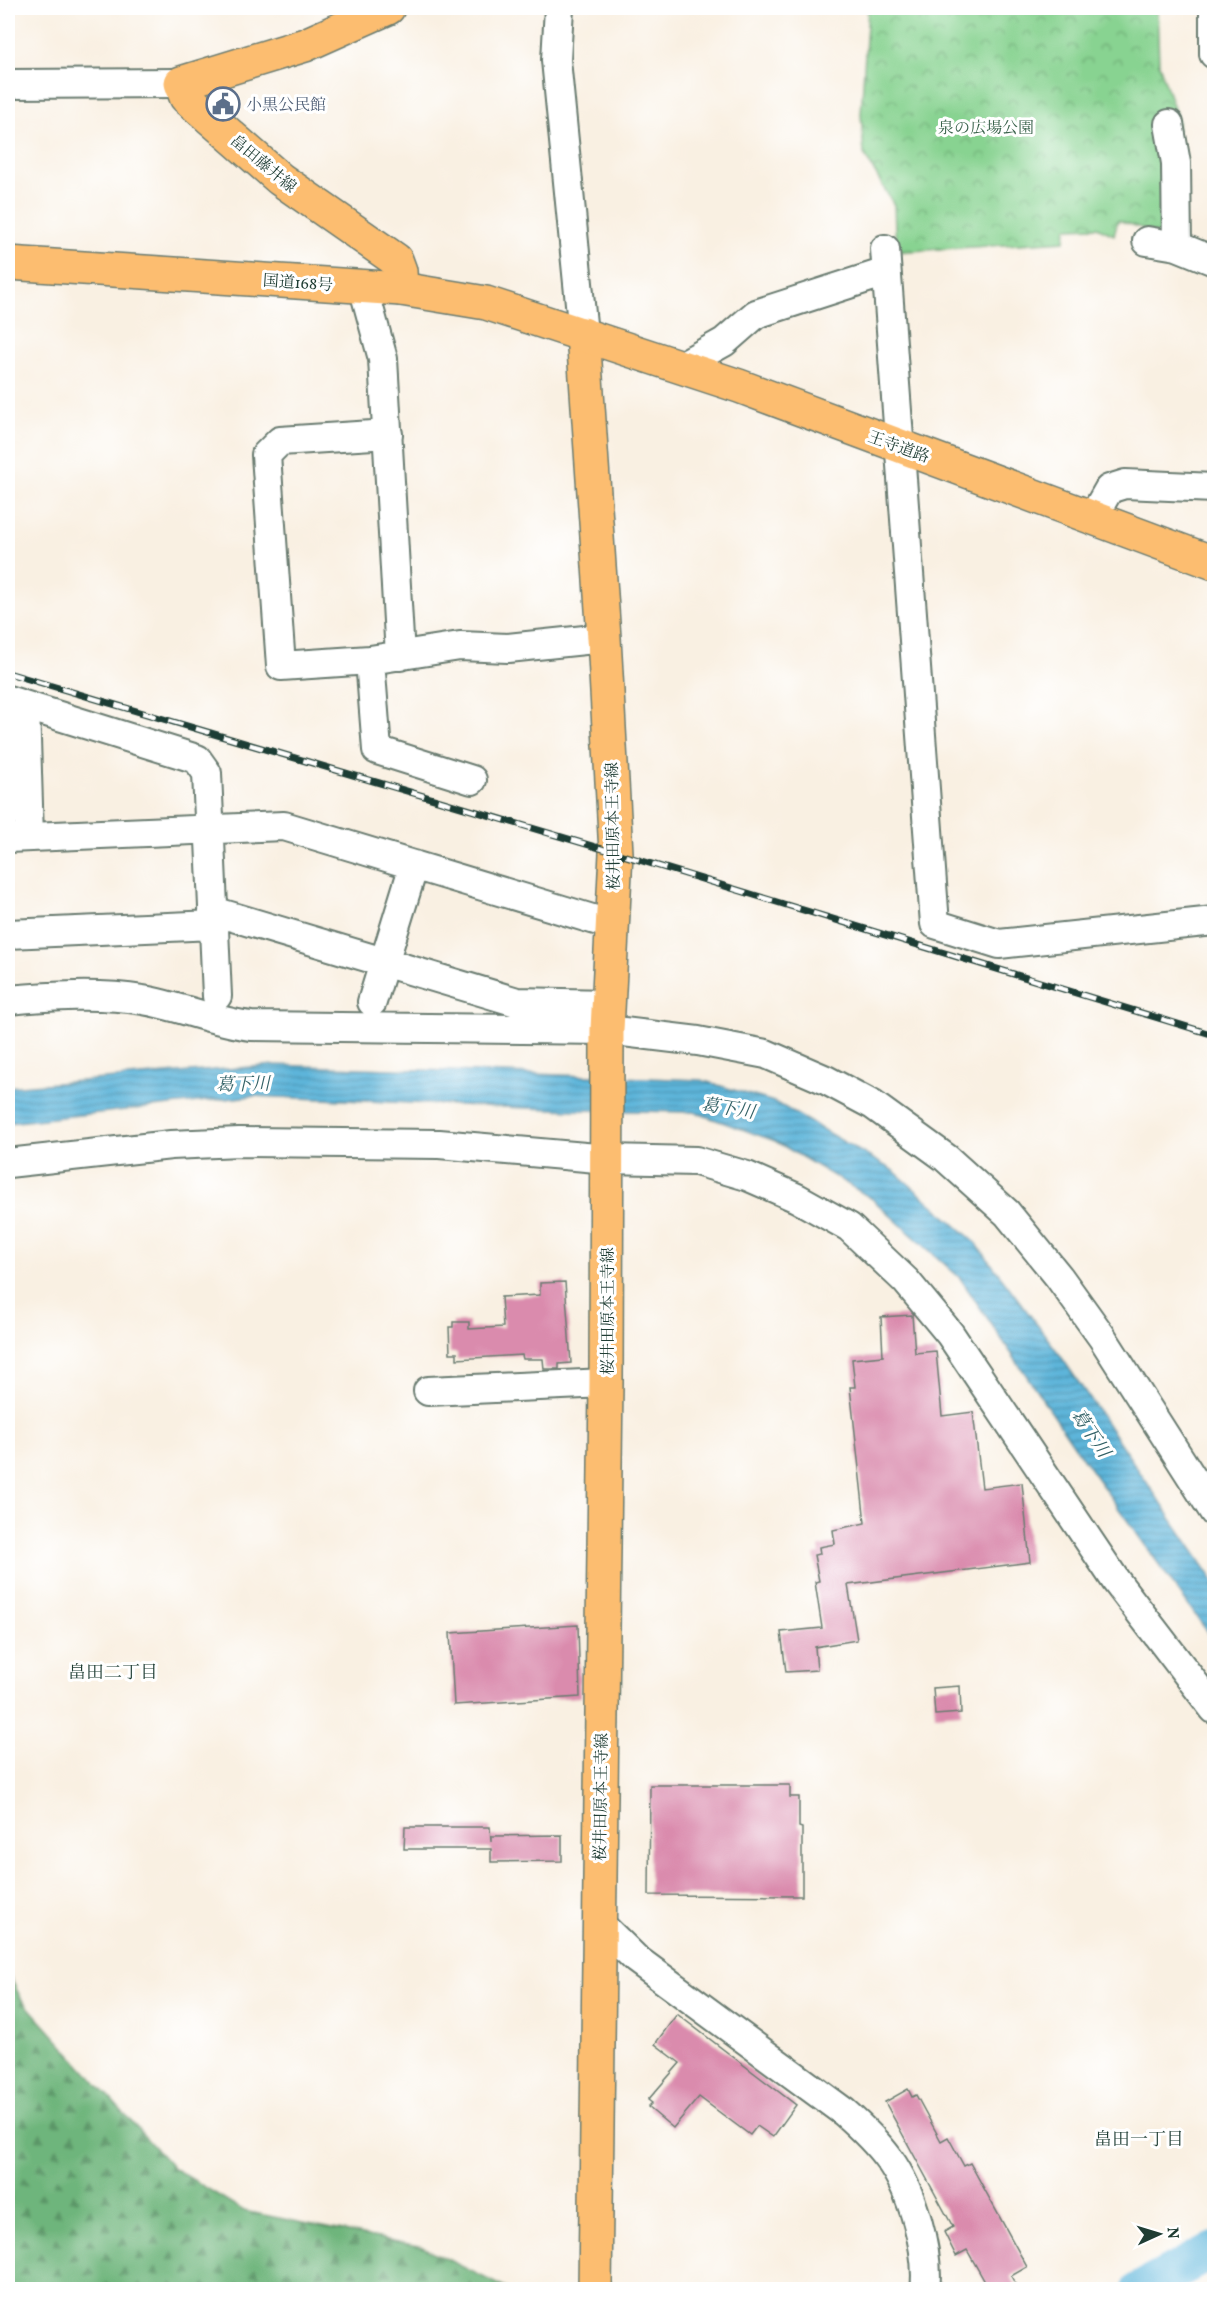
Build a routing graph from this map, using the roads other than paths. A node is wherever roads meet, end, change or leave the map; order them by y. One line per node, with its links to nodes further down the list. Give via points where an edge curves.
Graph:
1 (388, 8): 4 (main road)
2 (558, 8): 15 (street, via 556,60)
3 (1214, 8): 5 (street)
4 (349, 16): 6 (main road, via 305,45)
5 (1215, 54)
6 (181, 83): 7 (street); 14 (main road, 畠田藤井線, via 186,97 280,178 396,260)
7 (8, 84)
8 (1168, 124): 10 (street, via 1176,163)
9 (1147, 241): 10 (street)
10 (1177, 246): 11 (street)
11 (1215, 261)
12 (8, 263): 13 (main road, 国道168号)
13 (363, 286): 14 (main road, 国道168号); 17 (street, via 383,359)
14 (401, 289): 15 (main road, 国道168号, via 486,303)
15 (583, 334): 16 (main road, 王寺道路); 22 (main road, 桜井田原本王寺線)
16 (681, 366): 18 (main road, 王寺道路); 18 (street, via 724,342 756,314 886,261)
17 (388, 434): 23 (street); 24 (street, via 280,441 266,455 281,666)
18 (899, 447): 20 (main road, 王寺道路); 31 (street, via 935,924 999,944)
19 (1215, 488): 20 (street, via 1125,484 1110,489)
20 (1093, 517): 21 (main road, 王寺道路)
21 (1215, 563)
22 (604, 638): 23 (street, via 507,648 460,646); 32 (main road, 桜井田原本王寺線, via 616,853)
23 (400, 656): 24 (street)
24 (370, 660): 26 (street, via 377,750)
25 (16, 703): 27 (street, via 197,759 207,773); 28 (street)
26 (472, 780)
27 (209, 829): 28 (street); 29 (street, via 284,826); 30 (street)
28 (18, 837)
29 (414, 864): 32 (street); 34 (street)
30 (213, 918): 33 (street); 34 (street); 35 (street)
31 (1215, 921)
32 (612, 925): 38 (main road, 桜井田原本王寺線)
33 (8, 934)
34 (384, 962): 37 (street); 38 (street, via 518,1002)
35 (217, 996)
36 (8, 1000): 38 (street, via 141,1000 251,1026)
37 (372, 1002)
38 (608, 1017): 39 (main road, 桜井田原本王寺線); 43 (street, via 766,1054 873,1105 946,1158 1007,1213 1059,1277)
39 (608, 1159): 40 (street, via 439,1144 239,1142 171,1145); 41 (main road, 桜井田原本王寺線); 44 (street, via 696,1161 747,1176 849,1227 906,1281 950,1334 1116,1581)
40 (8, 1163)
41 (606, 1383): 42 (street); 45 (main road, 桜井田原本王寺線)
42 (428, 1391)
43 (1215, 1512)
44 (1215, 1709)
45 (598, 1922): 46 (main road, 桜井田原本王寺線); 47 (street, via 636,1959 844,2112 873,2139 891,2161 904,2187 925,2247)
46 (595, 2289)
47 (925, 2289)

